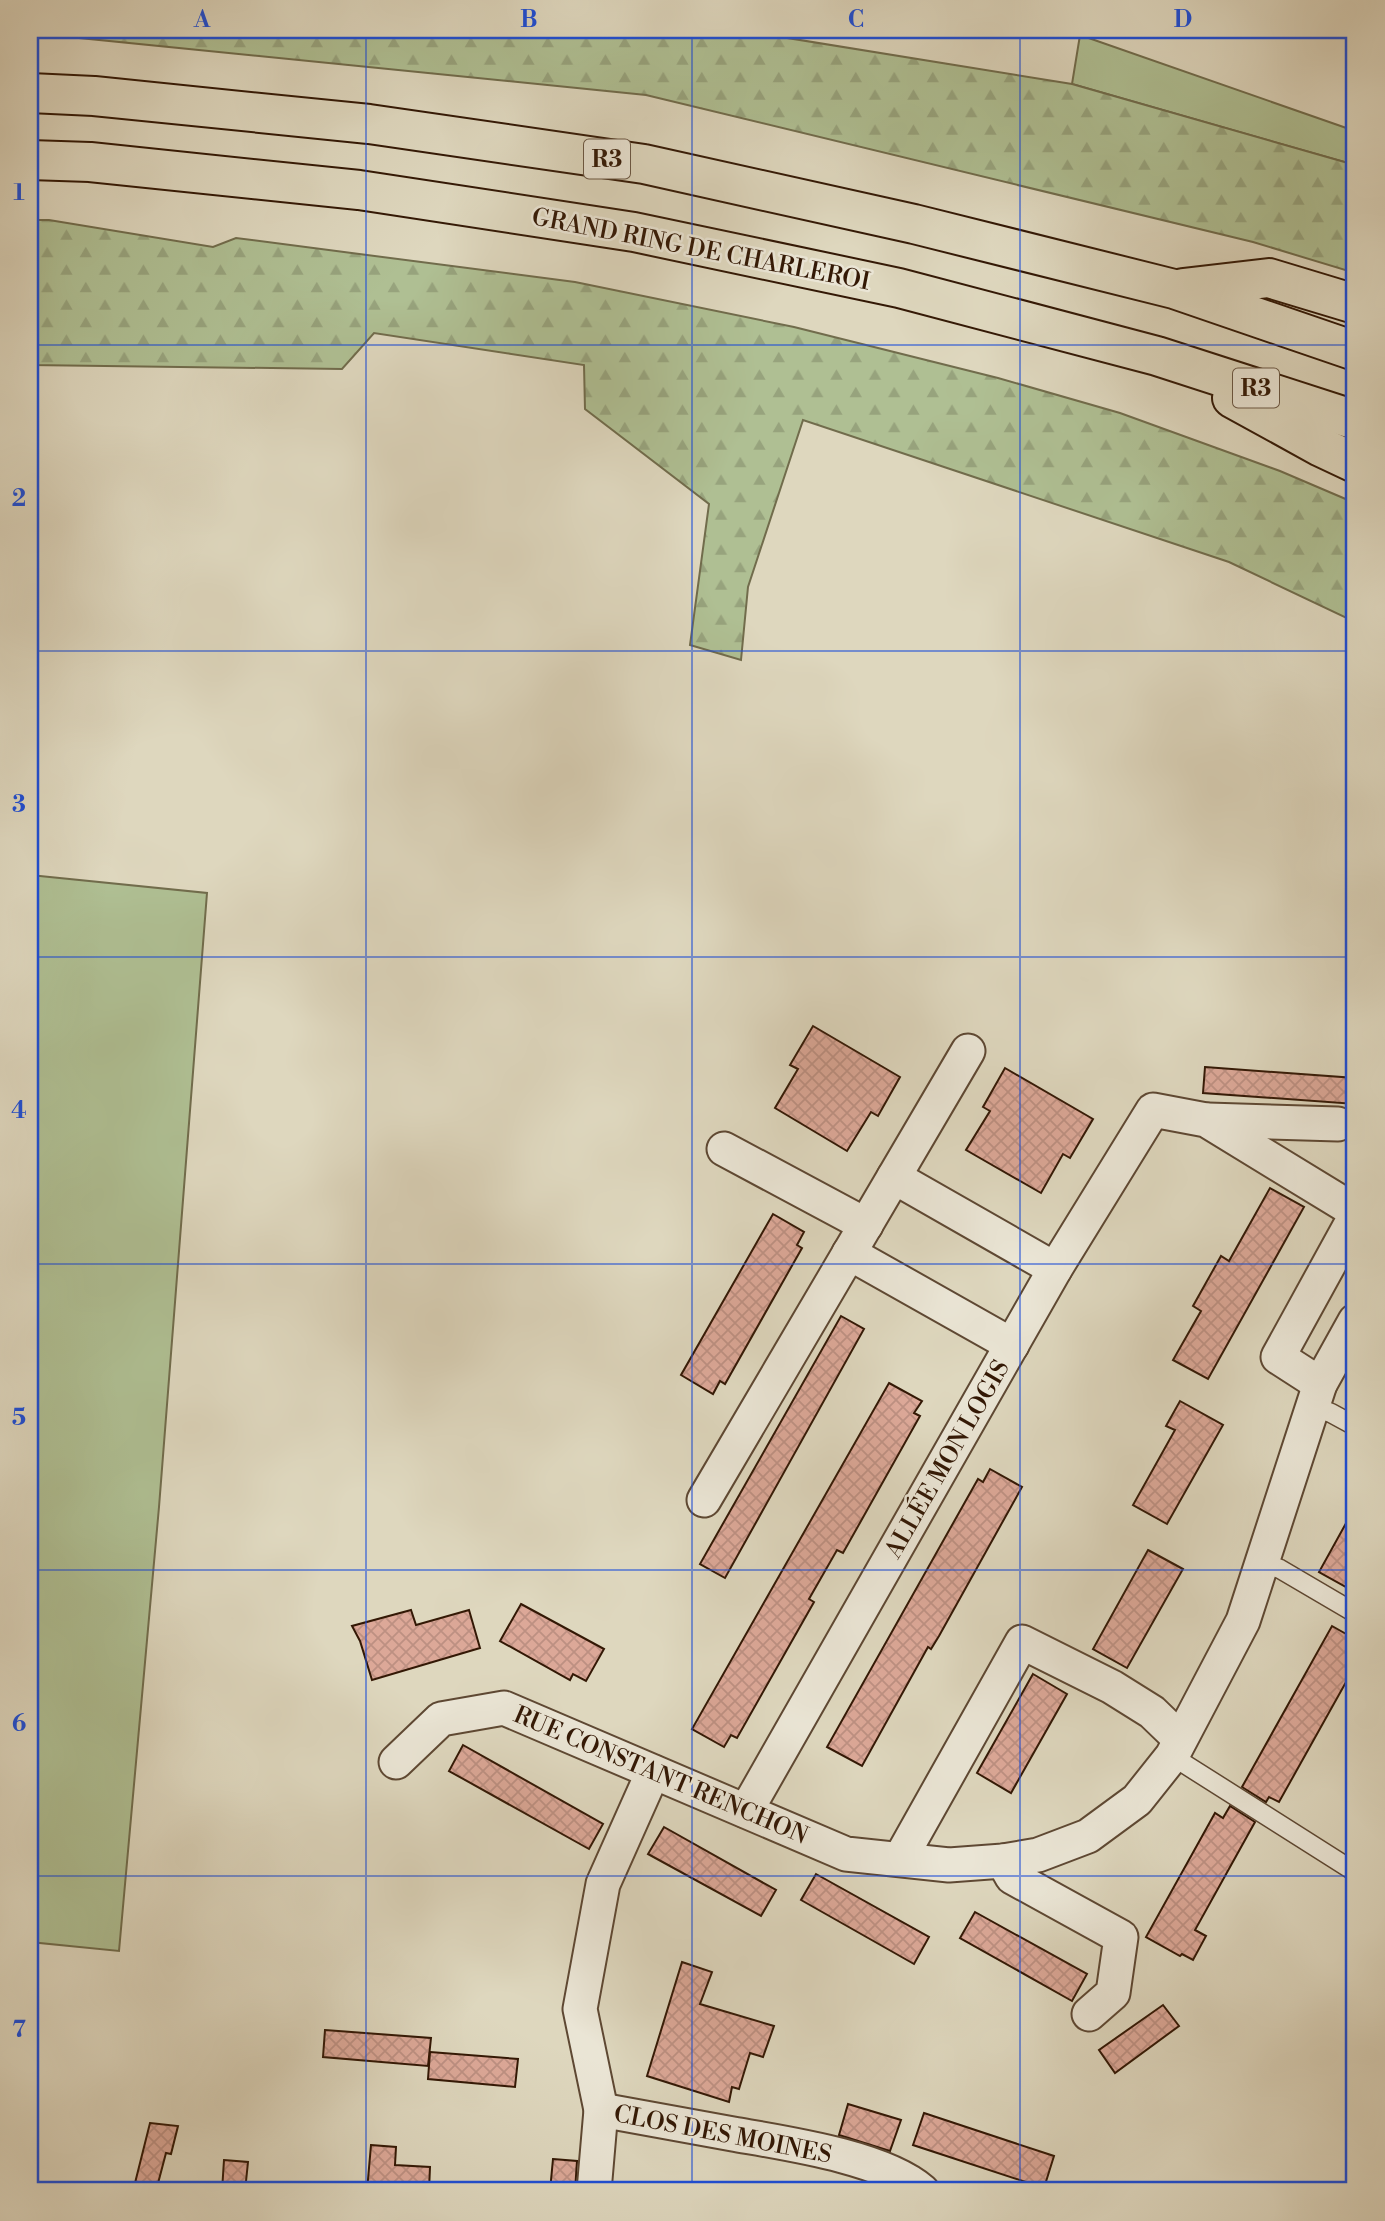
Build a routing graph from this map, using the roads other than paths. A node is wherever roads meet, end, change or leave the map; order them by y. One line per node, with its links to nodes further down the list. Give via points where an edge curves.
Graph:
1 (30, 93): 3 (highway, R3, via 369,124 644,164 914,224)
2 (30, 160): 6 (highway, GRAND RING DE CHARLEROI / R3, via 359,190 634,232 899,288)
3 (1174, 289): 4 (highway, via 1269,278); 5 (highway, R3)
4 (1355, 303)
5 (1355, 351)
6 (1157, 356): 7 (highway, GRAND RING DE CHARLEROI / R3); 8 (highway)
7 (1355, 420)
8 (1355, 463)
9 (968, 1051): 13 (street)
10 (1206, 1120): 11 (street); 14 (street); 17 (street, ALLÉE MON LOGIS, via 1153,1110)
11 (1338, 1124)
12 (724, 1149): 16 (street)
13 (894, 1177): 16 (street); 17 (street)
14 (1355, 1211)
15 (1355, 1217): 20 (street, via 1278,1357)
16 (858, 1239): 19 (street); 22 (street)
17 (1055, 1269): 19 (street, ALLÉE MON LOGIS)
18 (1355, 1321): 20 (street, RUE CONSTANT RENCHON)
19 (1012, 1345): 28 (street, ALLÉE MON LOGIS)
20 (1317, 1395): 21 (lane, via 1331,1413); 23 (street, RUE CONSTANT RENCHON)
21 (1355, 1426)
22 (704, 1500)
23 (1262, 1562): 24 (lane); 25 (street, RUE CONSTANT RENCHON, via 1243,1621)
24 (1355, 1613)
25 (1176, 1747): 29 (street, via 1152,1712 1022,1642); 30 (street, RUE CONSTANT RENCHON, via 1137,1800 1088,1836 1038,1855); 31 (lane)
26 (396, 1762): 27 (street, RUE CONSTANT RENCHON, via 441,1719 504,1708)
27 (653, 1772): 28 (street, RUE CONSTANT RENCHON); 33 (street, via 603,1884 580,2009)
28 (746, 1811): 29 (street, RUE CONSTANT RENCHON, via 846,1854)
29 (900, 1859): 30 (street, RUE CONSTANT RENCHON, via 949,1865)
30 (1003, 1861): 32 (street, via 1012,1877 1121,1937 1113,1993)
31 (1355, 1872)
32 (1089, 2014)
33 (601, 2110): 34 (street); 35 (street, CLOS DES MOINES, via 805,2147 875,2166)
34 (594, 2191)
35 (922, 2191)

